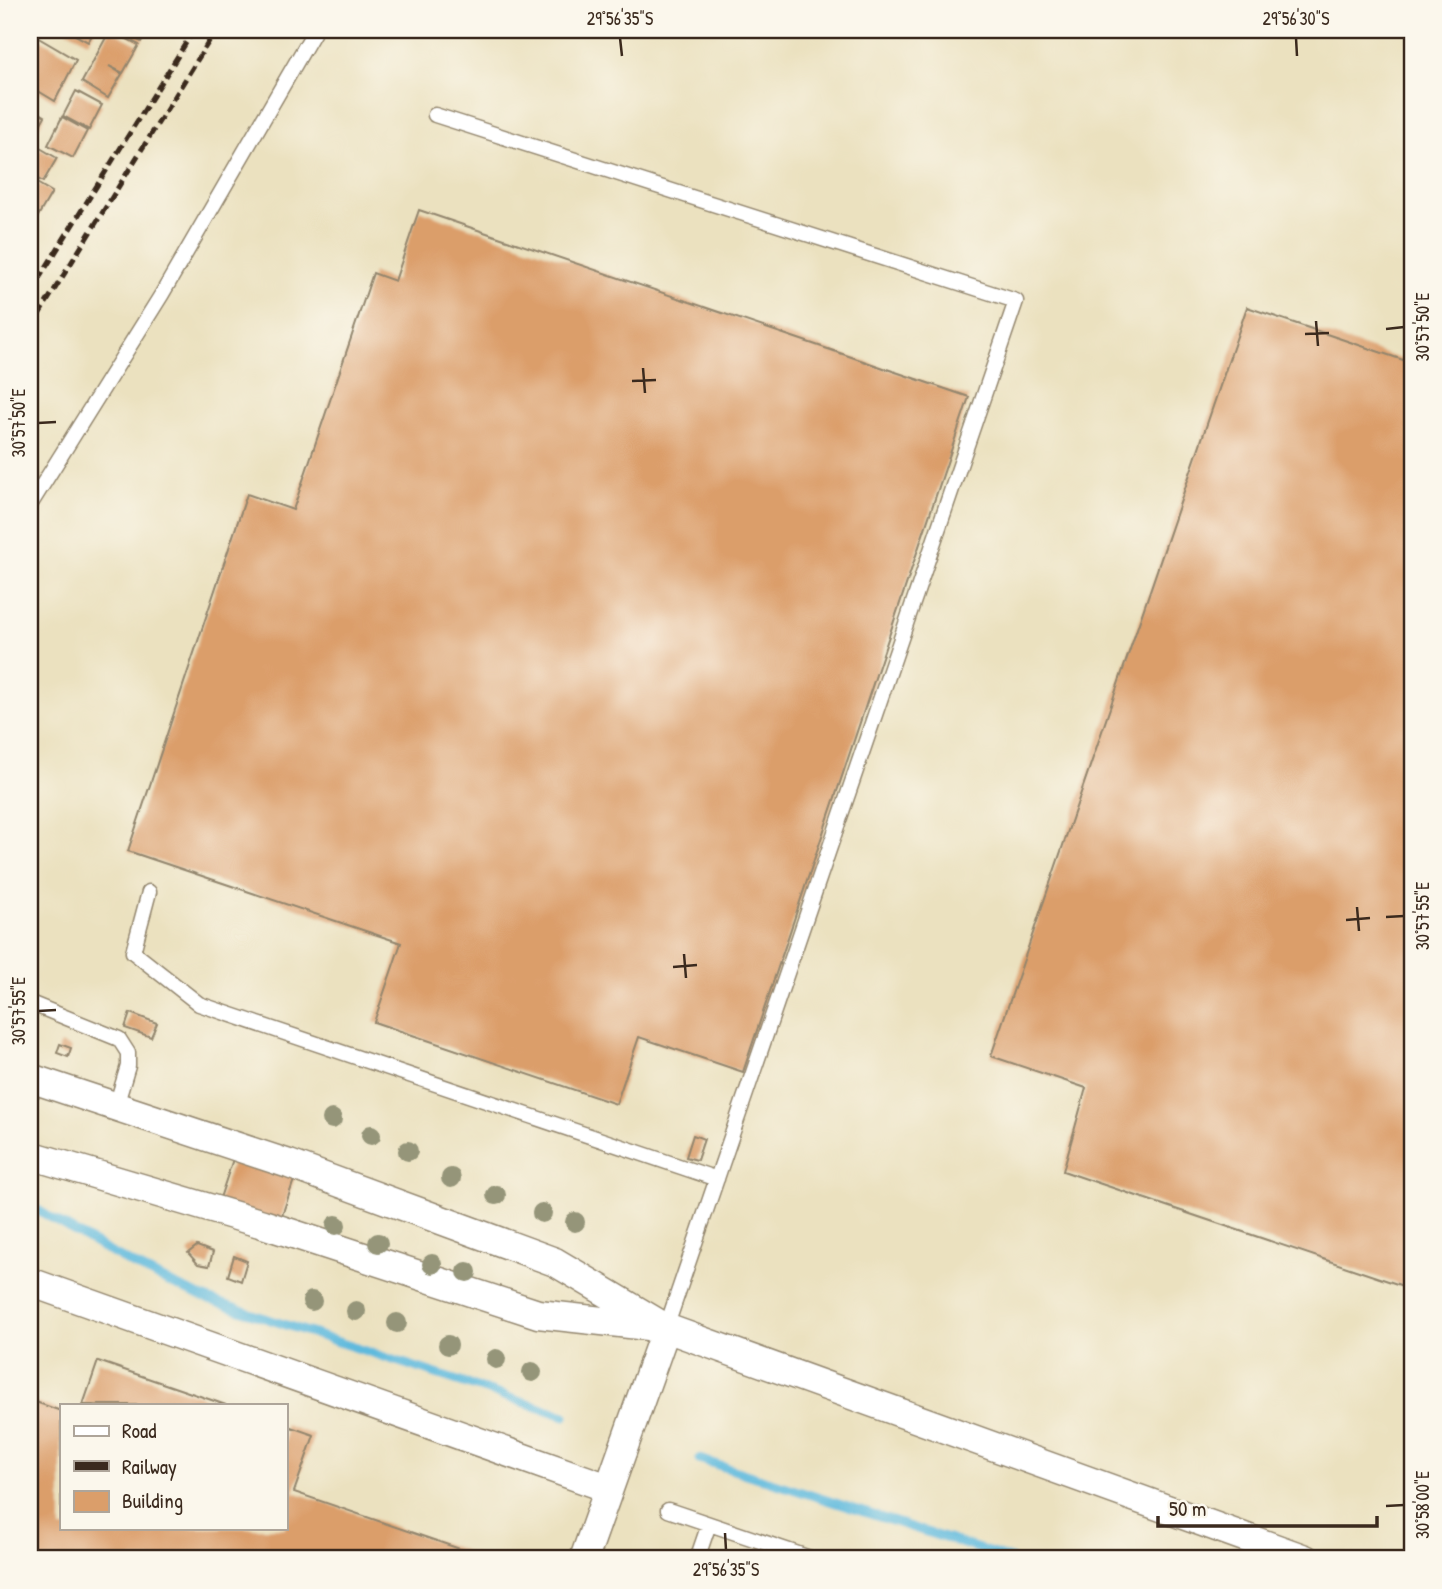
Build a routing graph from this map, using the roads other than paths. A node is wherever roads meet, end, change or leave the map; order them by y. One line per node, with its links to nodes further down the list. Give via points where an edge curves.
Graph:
1 (315, 30): 3 (lane, via 162,294)
2 (435, 115): 9 (lane, via 1016,301)
3 (30, 505)
4 (149, 892): 9 (lane, via 133,952 200,1004)
5 (30, 1003): 7 (lane, via 119,1039 128,1053 128,1066)
6 (30, 1078): 7 (street)
7 (116, 1106): 11 (street, via 555,1262)
8 (30, 1155): 11 (street, via 263,1224 538,1314)
9 (717, 1179): 11 (lane)
10 (30, 1282): 12 (street)
11 (666, 1328): 12 (street); 15 (street)
12 (608, 1488): 16 (street)
13 (668, 1510): 14 (lane)
14 (709, 1524): 17 (lane); 18 (lane)
15 (1249, 1550): 19 (street)
16 (584, 1559)
17 (697, 1559)
18 (813, 1559)
19 (1305, 1559)

